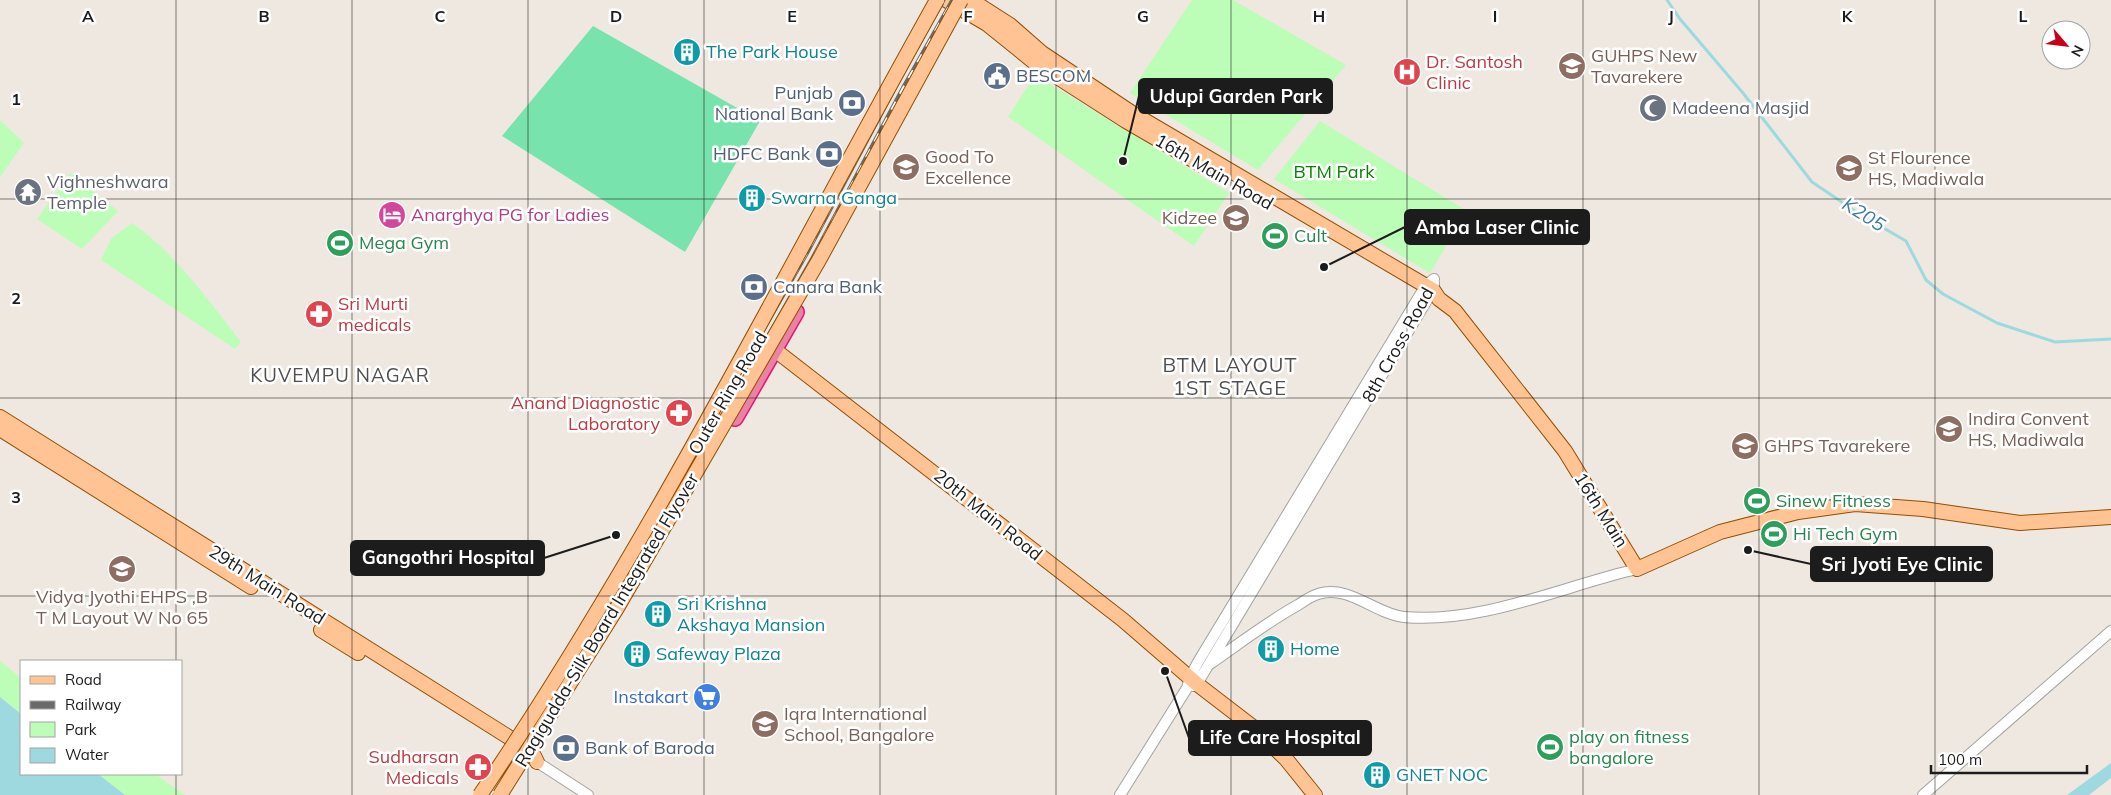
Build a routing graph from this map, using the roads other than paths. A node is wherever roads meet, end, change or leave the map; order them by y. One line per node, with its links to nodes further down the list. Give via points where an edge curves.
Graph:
1 (932, 0): 16 (highway, Outer Ring Road, via 683,453 578,636)
2 (937, 0): 19 (main road, bridge, via 604,601)
3 (946, 0): 4 (main road, 16th Main Road)
4 (969, 2): 5 (main road, 16th Main Road, via 987,24 1034,62 1126,121); 6 (highway, Outer Ring Road); 20 (main road, Ragigudda-Silk Board Integrated Flyover, bridge, via 616,608)
5 (1429, 293): 10 (main road, 16th Main Road, via 1455,311); 14 (street, 8th Cross Road); 15 (street, 8th Cross Road)
6 (775, 350): 15 (main road, 20th Main Road, via 1123,620); 17 (highway, Outer Ring Road)
7 (0, 417): 9 (main road, 29th Main Road)
8 (0, 429): 9 (main road, 29th Main Road)
9 (26, 439): 16 (main road, 29th Main Road)
10 (1565, 451): 12 (main road, 16th Main)
11 (2111, 518): 12 (main road, via 2020,523 1923,509 1855,504 1798,512 1720,532)
12 (1637, 569): 14 (street, via 1490,609 1448,616 1402,616 1343,593 1318,594 1288,610)
13 (2111, 631): 25 (street)
14 (1206, 667): 15 (street, 8th Cross Road)
15 (1191, 683): 23 (street, 8th Cross Road); 24 (main road, 20th Main Road, via 1252,727 1286,759)
16 (510, 743): 17 (main road, 29th Main Road); 18 (highway, Outer Ring Road)
17 (533, 759): 21 (highway, Outer Ring Road); 22 (street, 29th Main Road)
18 (474, 795)
19 (480, 795)
20 (500, 795)
21 (505, 795)
22 (588, 795)
23 (1120, 795)
24 (1315, 795)
25 (1923, 795)

